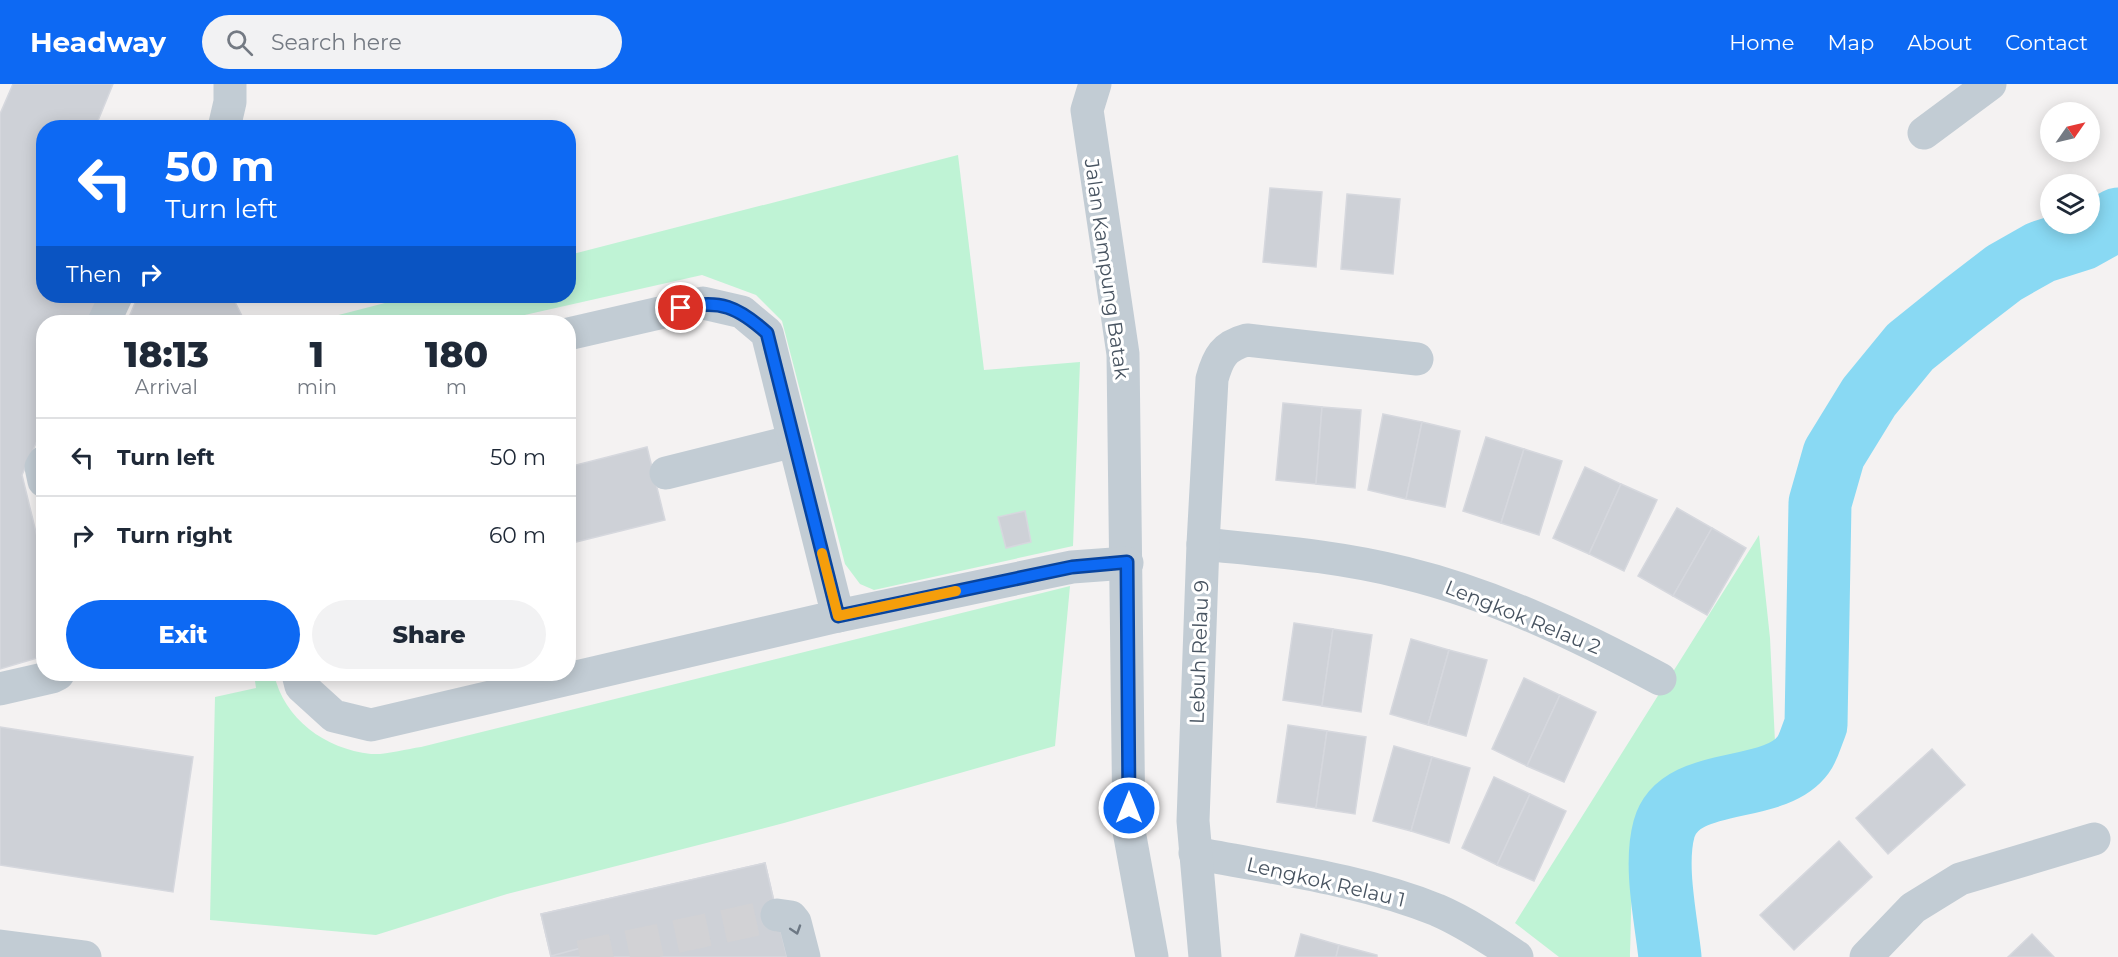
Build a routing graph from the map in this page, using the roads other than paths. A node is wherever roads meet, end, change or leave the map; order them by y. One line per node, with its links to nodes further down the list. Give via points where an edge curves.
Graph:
1 (1095, 84): 9 (street, Jalan Kampung Batak, via 1087,110 1123,354)
2 (1990, 84): 3 (street)
3 (1924, 133)
4 (576, 332): 6 (street, via 703,303 742,312 767,333)
5 (1417, 359): 8 (street, Lebuh Relau 9, via 1258,340 1241,341 1224,349 1212,379)
6 (794, 441): 7 (street); 10 (street)
7 (666, 473)
8 (1203, 544): 12 (street, Lengkok Relau 2, via 1303,554 1405,573 1503,604); 18 (street, Lebuh Relau 9, via 1193,809)
9 (1127, 562): 10 (street, via 1072,567); 23 (street, Jalan Kampung Batak, via 1129,831)
10 (838, 616): 11 (street)
11 (576, 677)
12 (1660, 679)
13 (36, 681): 16 (street)
14 (300, 681): 15 (street, via 333,716 371,725)
15 (560, 681)
16 (0, 689)
17 (2094, 839): 26 (street, via 1960,879 1913,908)
18 (1195, 853): 24 (street, Lebuh Relau 9); 25 (street, Lengkok Relau 1, via 1394,895 1439,911)
19 (777, 915): 22 (street, one-way to 22, via 791,916 795,922)
20 (0, 946): 21 (street)
21 (85, 957)
22 (804, 957)
23 (1152, 957)
24 (1205, 957)
25 (1517, 957)
26 (1866, 957)

